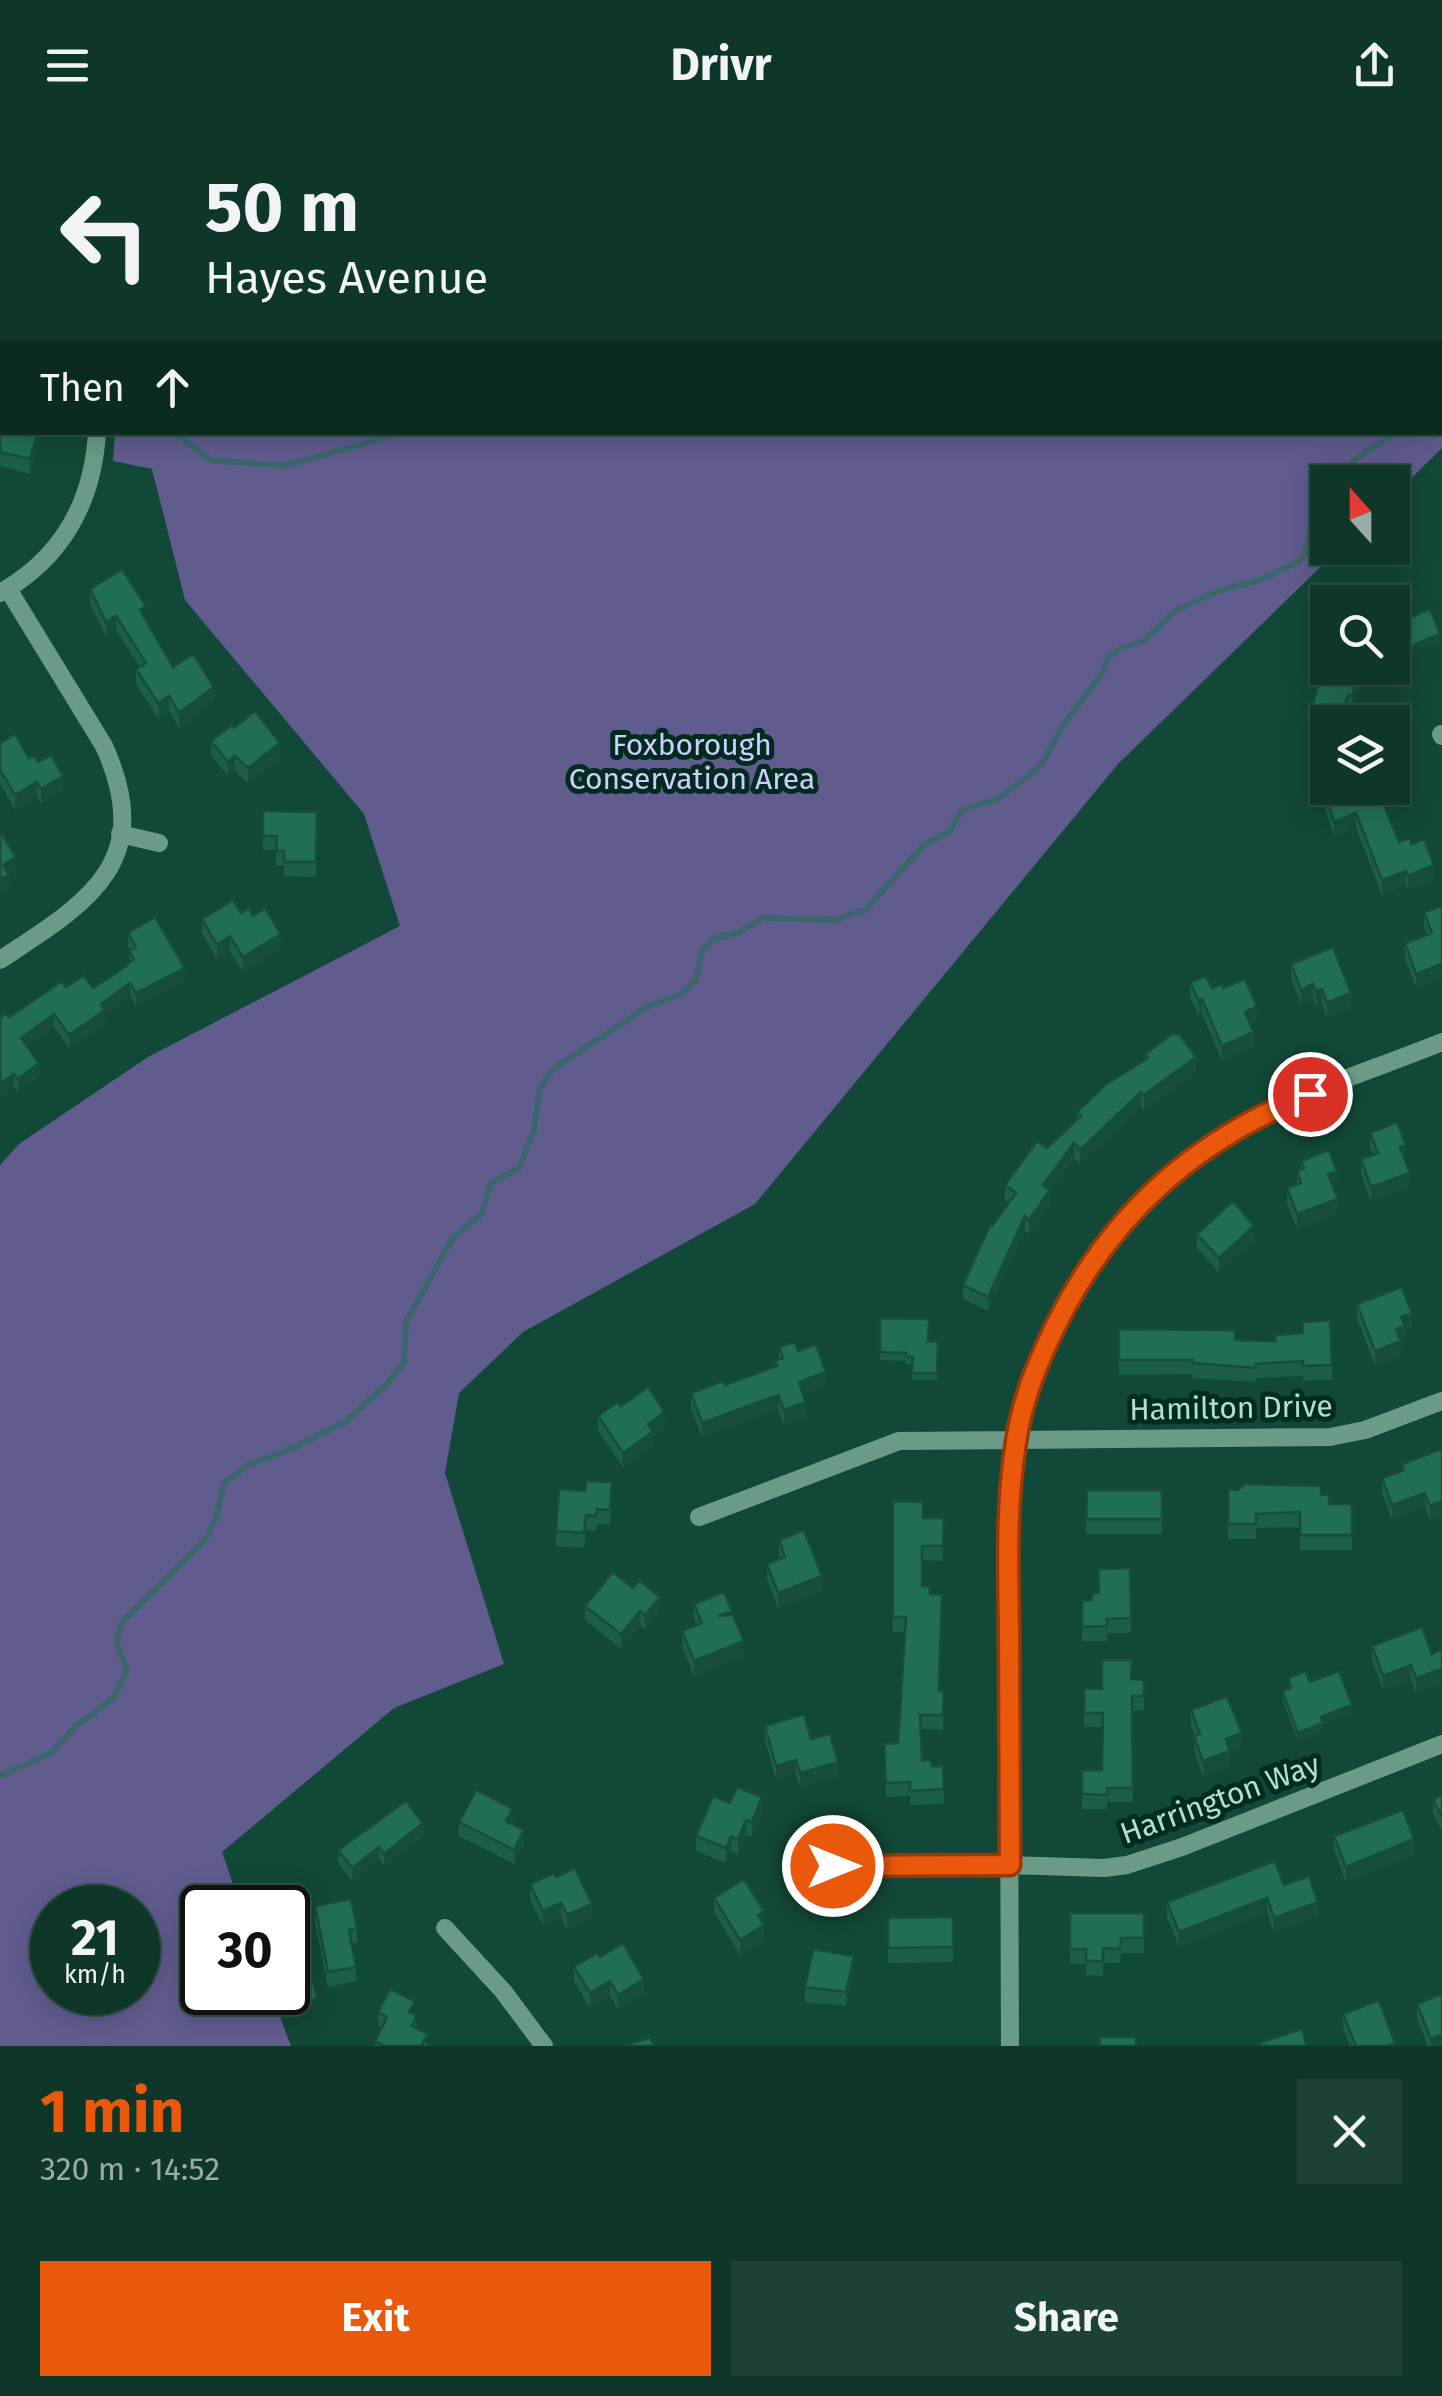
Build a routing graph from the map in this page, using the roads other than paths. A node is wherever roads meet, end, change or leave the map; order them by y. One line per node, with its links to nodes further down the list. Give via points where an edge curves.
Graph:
1 (97, 435): 2 (street, via 89,487 69,532)
2 (4, 591): 3 (street, via 104,746 120,794)
3 (120, 834): 4 (street); 5 (street, via 110,869 83,903)
4 (159, 843)
5 (0, 960)
6 (1442, 1042): 8 (street, via 1278,1107 1190,1158 1137,1205 1078,1283 1028,1388)
7 (1442, 1401): 8 (street, Hamilton Drive, via 1330,1437)
8 (1016, 1438): 9 (street, Hamilton Drive, via 899,1442); 11 (street, via 1008,1504)
9 (698, 1518)
10 (1442, 1744): 11 (street, Harrington Way, via 1152,1858 1104,1868)
11 (1010, 1865): 12 (street, Harrington Way); 15 (street)
12 (833, 1866)
13 (444, 1928): 14 (street)
14 (544, 2046)
15 (1010, 2046)

